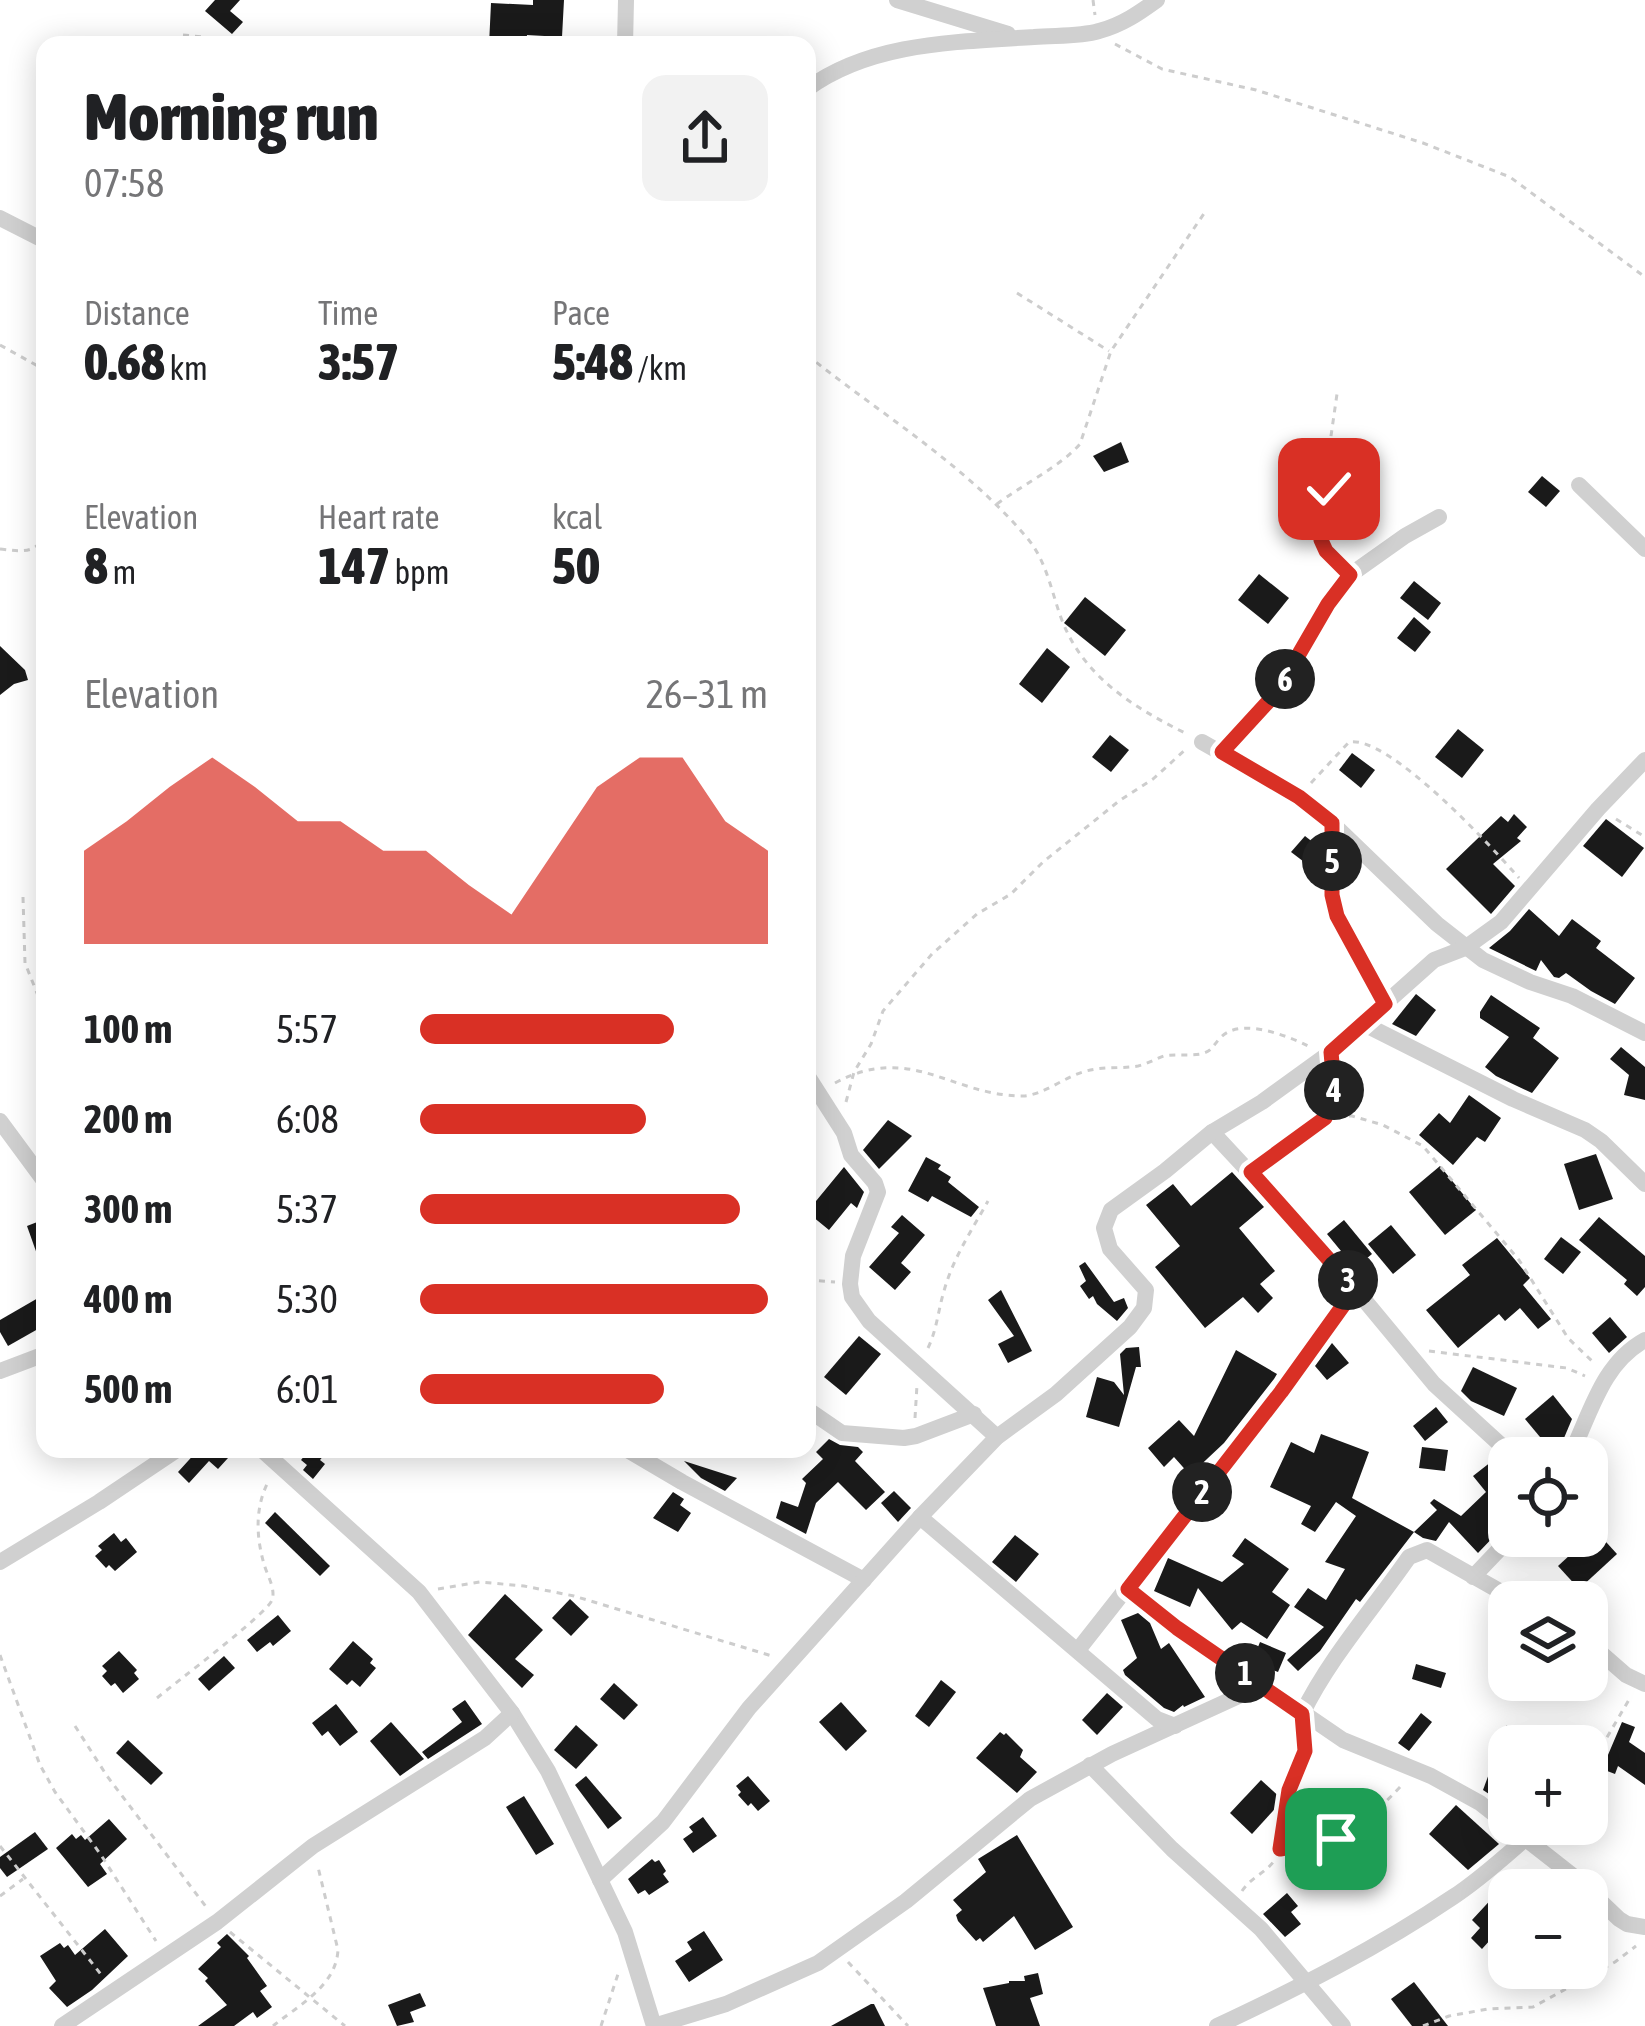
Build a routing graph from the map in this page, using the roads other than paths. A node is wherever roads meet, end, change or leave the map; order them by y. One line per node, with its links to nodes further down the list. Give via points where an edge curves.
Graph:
1 (626, 0): 4 (street)
2 (897, 0): 5 (street)
3 (1157, 0): 5 (street, via 1096,32)
4 (625, 36)
5 (1021, 38): 6 (street, via 882,53)
6 (816, 83)
7 (0, 218): 8 (street)
8 (36, 236)
9 (1579, 485): 11 (street)
10 (1439, 517): 13 (street, via 1350,575 1277,692)
11 (1645, 549)
12 (1202, 742): 13 (street)
13 (1222, 752): 15 (street, via 1332,823)
14 (1645, 760): 15 (street, via 1501,922)
15 (1466, 948): 16 (street, via 1434,961); 17 (street)
16 (1364, 1024): 20 (street); 22 (street, via 1585,1130)
17 (1645, 1034)
18 (816, 1087): 27 (street, via 878,1192 853,1256 852,1297)
19 (0, 1121): 21 (street)
20 (1213, 1132): 23 (street); 29 (street, via 1111,1210 1104,1228 1110,1250 1146,1290 1144,1308 1056,1394)
21 (36, 1170)
22 (1645, 1184)
23 (1355, 1289): 30 (street, via 1434,1384); 41 (street)
24 (1645, 1340): 31 (street, via 1620,1357)
25 (36, 1357): 26 (street)
26 (0, 1371)
27 (974, 1414): 28 (street, via 916,1436 842,1433); 29 (street)
28 (816, 1415)
29 (997, 1437): 35 (street)
30 (1492, 1437)
31 (1579, 1437)
32 (165, 1458): 37 (street)
33 (271, 1458): 46 (street, via 418,1592)
34 (641, 1458): 39 (street)
35 (920, 1517): 39 (street); 42 (street)
36 (1492, 1557): 38 (street)
37 (0, 1562)
38 (1473, 1577): 40 (street); 47 (street, via 1426,1550 1409,1557)
39 (864, 1580): 53 (street, via 749,1708 663,1822)
40 (1488, 1585)
41 (1128, 1589): 42 (street); 44 (street)
42 (1078, 1650): 48 (street)
43 (1608, 1659): 45 (street)
44 (1268, 1688): 47 (street); 48 (street)
45 (1640, 1689)
46 (512, 1713): 53 (street); 56 (street)
47 (1302, 1714): 50 (street)
48 (1175, 1726): 49 (street)
49 (1090, 1765): 53 (street, via 1019,1806 818,1963 654,2026); 55 (street)
50 (1488, 1809)
51 (1519, 1845): 55 (street, via 1457,1895)
52 (1534, 1845): 54 (street, via 1619,1919)
53 (600, 1880)
54 (1645, 1927)
55 (1307, 1982): 57 (street); 58 (street)
56 (62, 2026)
57 (1217, 2026)
58 (1343, 2026)

